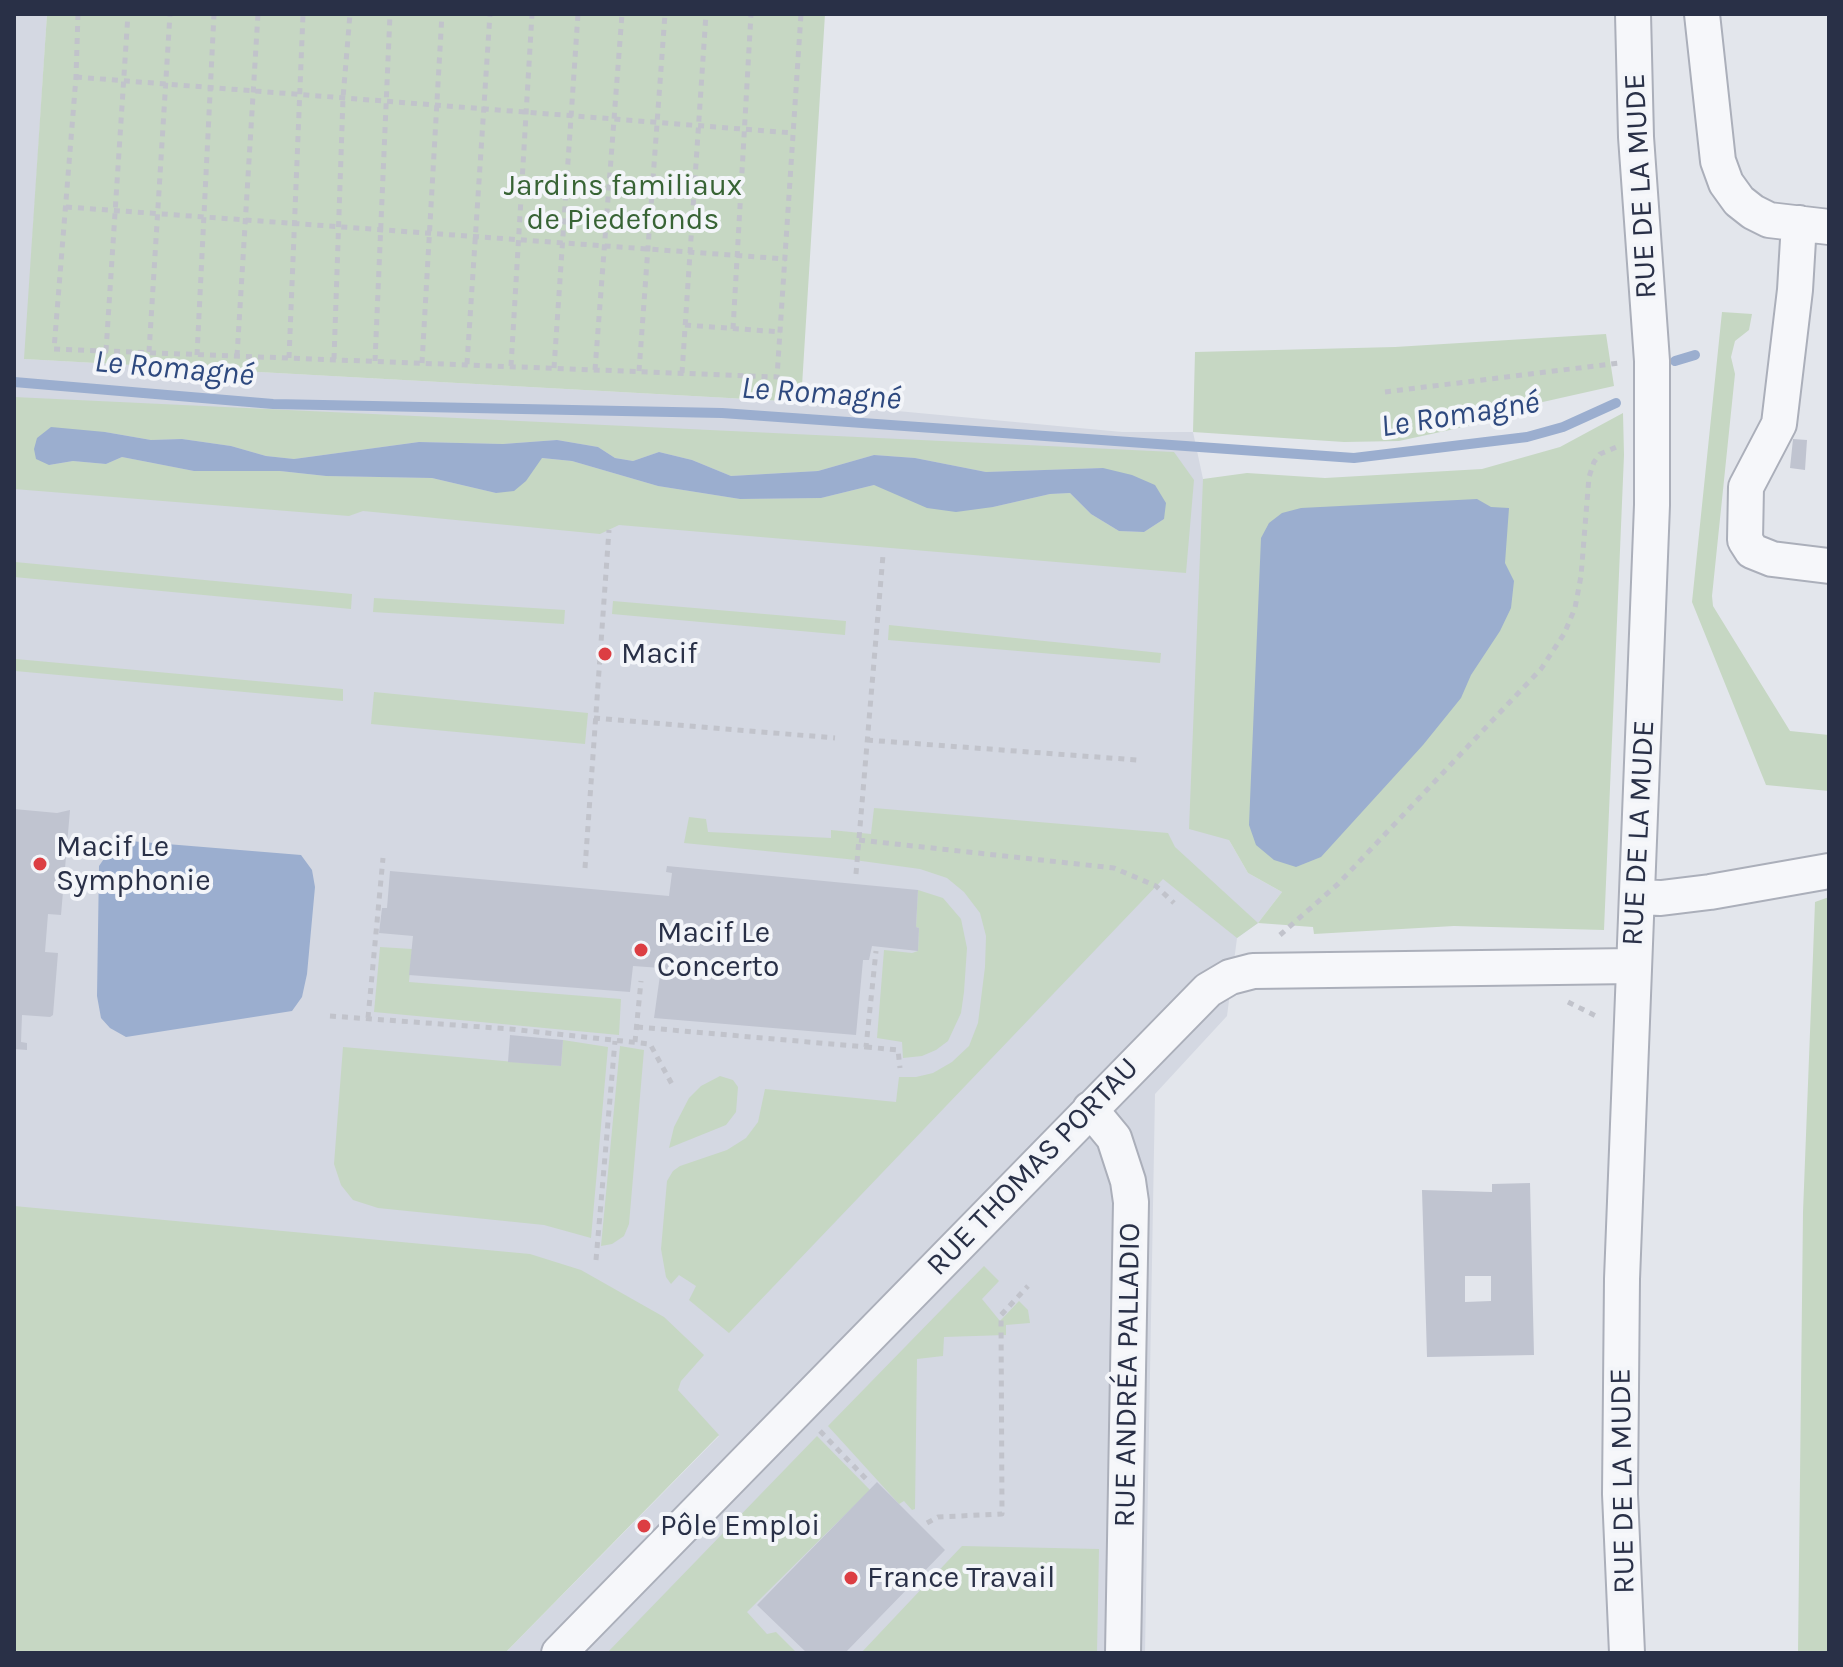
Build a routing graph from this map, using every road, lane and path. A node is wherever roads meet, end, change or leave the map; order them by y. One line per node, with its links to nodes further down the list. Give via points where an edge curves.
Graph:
1 (78, 14): 20 (path)
2 (128, 14): 21 (path)
3 (170, 14): 22 (path)
4 (214, 14): 23 (path)
5 (258, 14): 24 (path)
6 (303, 14): 25 (path)
7 (350, 14): 26 (path)
8 (390, 14): 27 (path)
9 (442, 14): 28 (path)
10 (490, 14): 29 (path)
11 (532, 14): 30 (path)
12 (578, 14): 31 (path)
13 (622, 14): 32 (path)
14 (665, 14): 33 (path)
15 (706, 14): 34 (path)
16 (751, 14): 35 (path)
17 (801, 14): 36 (path)
18 (1633, 14): 65 (street, RUE DE LA MUDE)
19 (1702, 14): 43 (street, via 1718,161 1726,183 1739,201 1769,220)
20 (76, 77): 21 (path); 37 (path)
21 (124, 80): 22 (path); 38 (path)
22 (165, 84): 23 (path); 39 (path)
23 (210, 87): 24 (path); 40 (path)
24 (252, 90): 25 (path); 41 (path)
25 (300, 94): 26 (path); 42 (path)
26 (343, 98): 27 (path); 44 (path)
27 (385, 101): 28 (path); 45 (path)
28 (437, 105): 29 (path); 46 (path)
29 (482, 108): 30 (path); 47 (path)
30 (527, 112): 31 (path); 48 (path)
31 (571, 115): 32 (path); 49 (path)
32 (613, 118): 33 (path); 50 (path)
33 (658, 122): 34 (path); 51 (path)
34 (699, 126): 35 (path); 52 (path)
35 (746, 130): 36 (path); 53 (path)
36 (793, 133): 54 (path)
37 (66, 207): 38 (path); 58 (path, via 54,349)
38 (115, 211): 39 (path); 58 (path)
39 (157, 214): 40 (path); 59 (path)
40 (202, 217): 41 (path); 60 (path)
41 (246, 220): 42 (path); 61 (path)
42 (295, 223): 44 (path); 62 (path)
43 (1814, 225): 77 (street, via 1795,290 1779,424 1746,487 1745,540 1752,551 1772,559)
44 (338, 226): 45 (path); 63 (path)
45 (379, 229): 46 (path); 64 (path)
46 (430, 232): 47 (path); 66 (path)
47 (475, 236): 48 (path); 67 (path)
48 (519, 239): 49 (path); 68 (path)
49 (562, 243): 50 (path); 69 (path)
50 (603, 246): 51 (path); 70 (path)
51 (648, 249): 52 (path); 71 (path)
52 (690, 252): 53 (path); 55 (path)
53 (738, 256): 54 (path); 56 (path)
54 (786, 259): 57 (path)
55 (685, 325): 56 (path); 72 (path)
56 (733, 329): 57 (path)
57 (781, 332): 72 (path, via 777,377)
58 (106, 351): 59 (path)
59 (149, 353): 60 (path)
60 (197, 355): 61 (path)
61 (237, 356): 62 (path)
62 (289, 358): 63 (path)
63 (334, 359): 64 (path)
64 (375, 361): 66 (path)
65 (1652, 361): 73 (path); 74 (street, RUE DE LA MUDE)
66 (422, 363): 67 (path)
67 (467, 364): 68 (path)
68 (511, 366): 69 (path)
69 (554, 368): 70 (path)
70 (595, 370): 71 (path)
71 (639, 371): 72 (path)
72 (682, 373)
73 (1385, 392)
74 (1652, 437): 87 (street, RUE DE LA MUDE); 91 (path, via 1609,449 1594,462 1575,608 1541,669 1338,884)
75 (609, 530): 78 (path)
76 (883, 555): 80 (path)
77 (1829, 566)
78 (594, 718): 79 (path); 84 (path)
79 (835, 738)
80 (867, 740): 81 (path); 82 (path)
81 (1137, 760)
82 (859, 840): 86 (path); 88 (path, via 1114,868 1156,886)
83 (383, 858): 95 (path)
84 (585, 868)
85 (1829, 871): 87 (street, via 1710,892)
86 (856, 874)
87 (1638, 897): 90 (street, RUE DE LA MUDE)
88 (1174, 903)
89 (876, 951): 100 (path)
90 (1633, 966): 91 (street, RUE THOMAS PORTAU); 96 (street, RUE DE LA MUDE)
91 (1238, 974): 103 (street, RUE THOMAS PORTAU, via 1208,990)
92 (641, 981): 97 (path)
93 (1553, 1002): 96 (path, via 1567,1002 1609,1022)
94 (330, 1016): 95 (path)
95 (368, 1018): 98 (path)
96 (1631, 1022): 111 (street, RUE DE LA MUDE, via 1620,1494)
97 (637, 1027): 99 (path); 100 (path)
98 (615, 1041): 99 (path); 104 (path)
99 (635, 1042): 102 (path, via 650,1044)
100 (866, 1047): 101 (path, via 898,1050)
101 (900, 1068)
102 (673, 1086)
103 (1090, 1109): 109 (street, RUE THOMAS PORTAU); 110 (street, RUE ANDRÉA PALLADIO, via 1114,1138 1131,1202)
104 (596, 1260)
105 (1028, 1286): 108 (path, via 1001,1315 1002,1514 938,1517)
106 (814, 1425): 107 (path)
107 (870, 1483)
108 (927, 1523)
109 (559, 1653)
110 (1123, 1653)
111 (1627, 1653)

